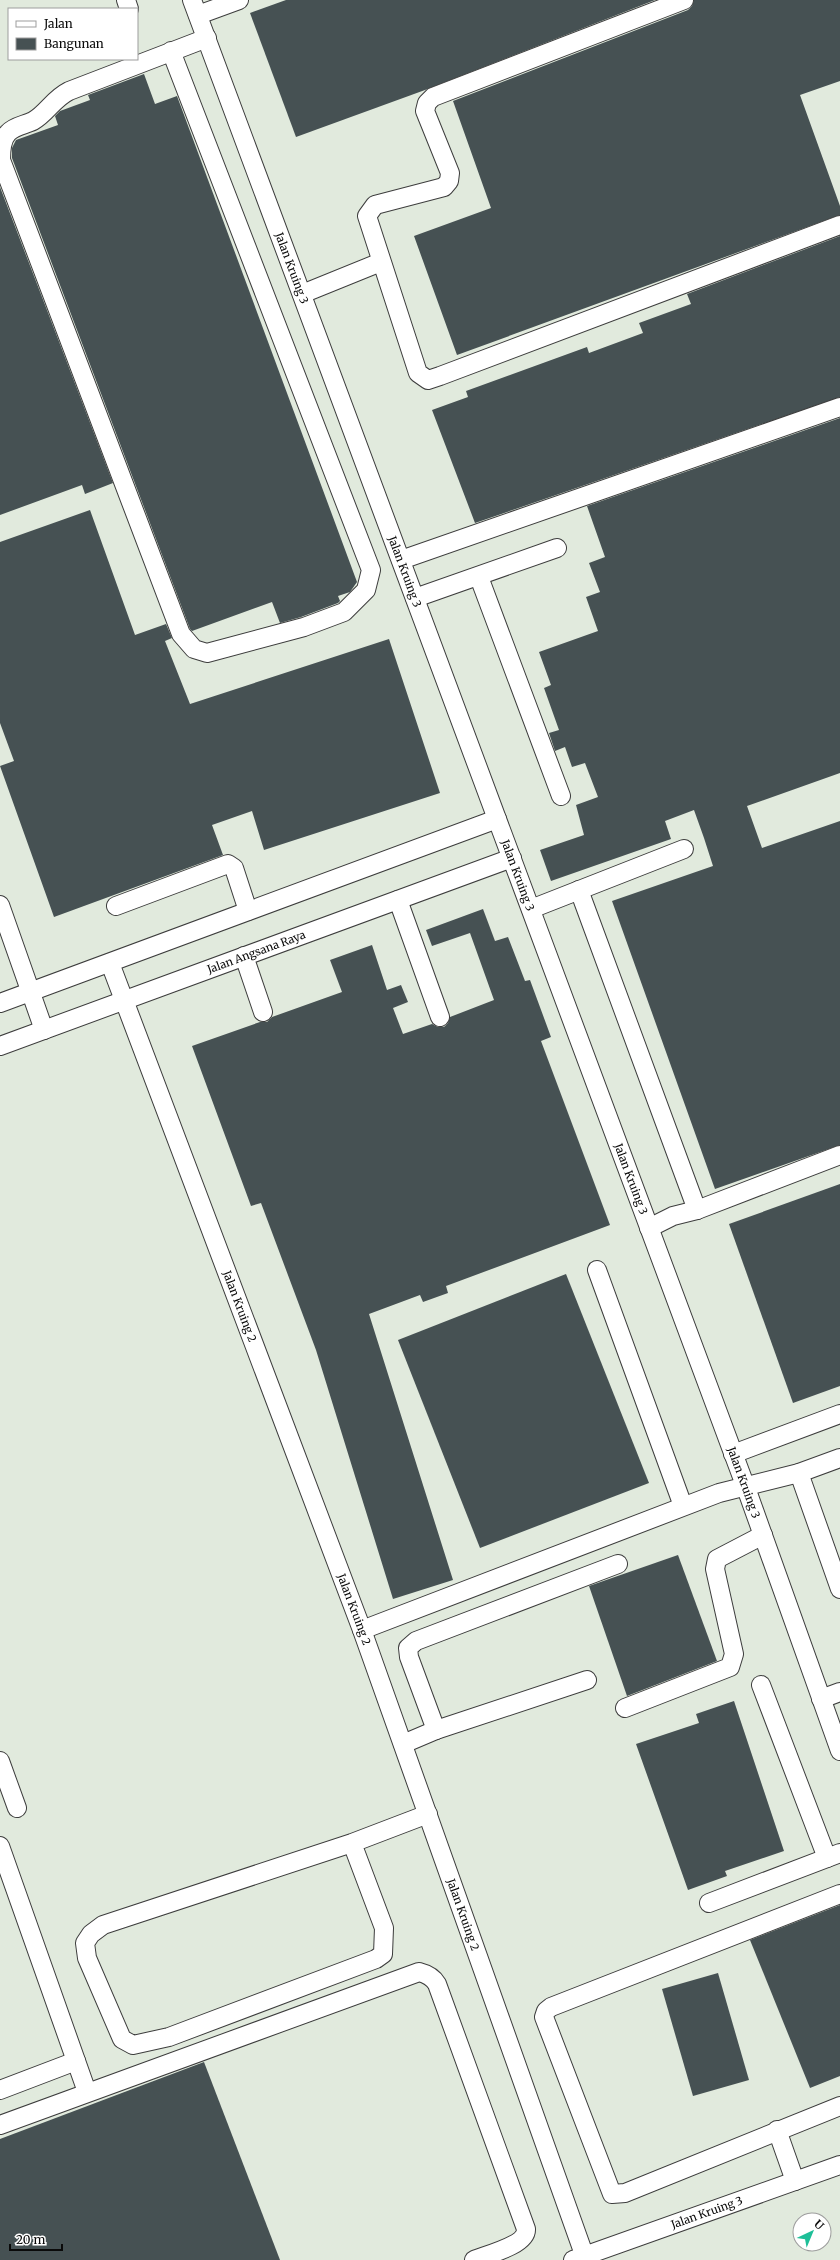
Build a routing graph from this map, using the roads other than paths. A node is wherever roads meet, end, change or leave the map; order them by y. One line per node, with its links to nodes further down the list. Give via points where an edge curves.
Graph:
1 (239, 0): 3 (street)
2 (684, 0): 7 (street, via 432,97 425,111 450,173 449,181 444,187 375,206 370,210 367,216)
3 (195, 8): 4 (street, Jalan Kruing 3)
4 (206, 38): 5 (street); 8 (street, Jalan Kruing 3)
5 (171, 51): 5 (street, via 60,95 32,121 8,133 1,148 1,160 181,634 194,649 207,653 304,627 344,612 366,590 371,570)
6 (840, 225): 7 (street, via 428,380 418,374)
7 (382, 262): 8 (street)
8 (302, 294): 11 (street, Jalan Kruing 3)
9 (840, 408): 11 (street)
10 (557, 548): 12 (street)
11 (401, 560): 13 (street, Jalan Kruing 3)
12 (479, 577): 13 (street); 14 (street)
13 (415, 598): 15 (street, Jalan Kruing 3)
14 (561, 796)
15 (497, 819): 17 (street, Jalan Kruing 3); 23 (street)
16 (684, 849): 18 (street)
17 (512, 858): 19 (street, Jalan Angsana Raya); 22 (street, Jalan Kruing 3)
18 (579, 890): 22 (street); 34 (street)
19 (398, 900): 24 (street, Jalan Angsana Raya); 30 (street)
20 (0, 905): 26 (street)
21 (116, 906): 23 (street, via 228,864 234,868)
22 (531, 909): 35 (street, Jalan Kruing 3)
23 (248, 912): 25 (street)
24 (244, 956): 27 (street, Jalan Angsana Raya); 29 (street)
25 (110, 963): 26 (street); 27 (street, Jalan Kruing 2)
26 (29, 993): 28 (street); 31 (street)
27 (125, 1000): 31 (street, Jalan Angsana Raya); 46 (street, Jalan Kruing 2)
28 (0, 1004)
29 (263, 1012)
30 (440, 1017)
31 (44, 1030): 32 (street, Jalan Angsana Raya)
32 (0, 1046)
33 (840, 1156): 34 (street)
34 (697, 1210): 35 (street, via 674,1216)
35 (650, 1228): 38 (street, Jalan Kruing 3)
36 (597, 1270): 42 (street)
37 (840, 1414): 38 (street)
38 (734, 1454): 41 (street, Jalan Kruing 3)
39 (840, 1458): 40 (street)
40 (799, 1473): 41 (street); 45 (street)
41 (745, 1485): 42 (street); 43 (street, Jalan Kruing 3)
42 (683, 1506): 46 (street)
43 (763, 1535): 50 (street, Jalan Kruing 3); 51 (street, via 717,1559 716,1562 715,1569 734,1654 730,1667)
44 (618, 1564): 52 (street, via 416,1641 408,1648)
45 (840, 1589)
46 (362, 1630): 53 (street, Jalan Kruing 2)
47 (587, 1680): 52 (street)
48 (761, 1685): 60 (street)
49 (840, 1692): 50 (street)
50 (822, 1698): 54 (street, Jalan Kruing 3)
51 (625, 1708)
52 (436, 1730): 53 (street)
53 (403, 1744): 57 (street, Jalan Kruing 2)
54 (840, 1751)
55 (0, 1762): 56 (street)
56 (17, 1808)
57 (428, 1814): 58 (street); 71 (street, Jalan Kruing 2)
58 (352, 1843): 58 (street, via 103,1925 91,1934 85,1943 87,1958 122,2039 133,2045 169,2037 376,1959 383,1954 384,1928)
59 (0, 1846): 63 (street)
60 (833, 1855): 62 (street)
61 (840, 1894): 68 (street, via 551,2006 544,2017 612,2194 625,2193)
62 (709, 1903)
63 (76, 2062): 64 (street); 65 (street)
64 (0, 2090)
65 (87, 2092): 67 (street); 72 (street, via 419,1972 430,1976 437,1984 526,2229 524,2237 517,2243)
66 (840, 2106): 68 (street)
67 (0, 2125)
68 (777, 2130): 70 (street)
69 (840, 2165): 70 (street, Jalan Kruing 3)
70 (795, 2182): 71 (street, Jalan Kruing 3)
71 (581, 2258)
72 (474, 2260)

